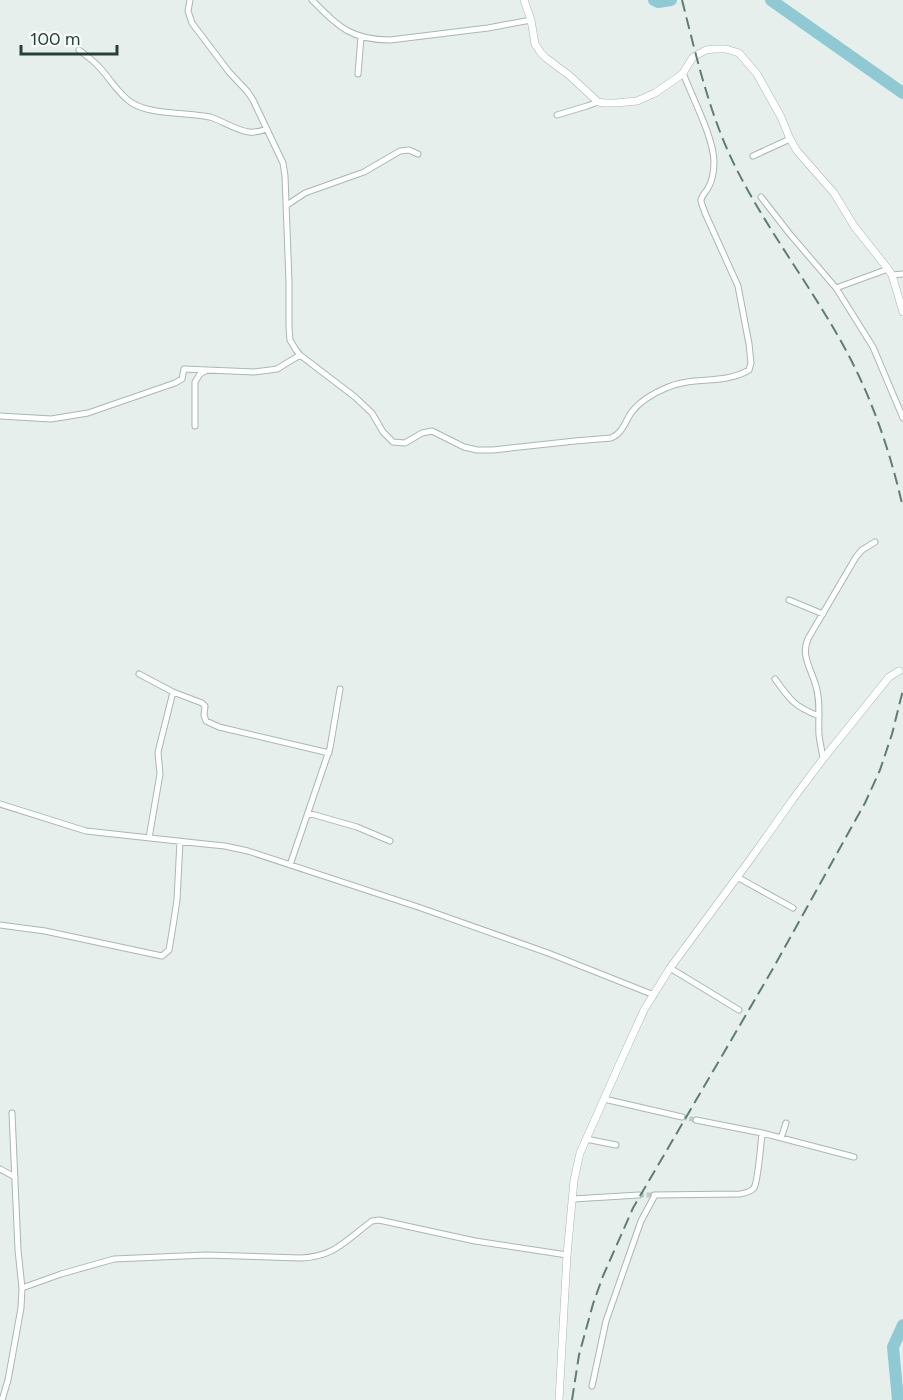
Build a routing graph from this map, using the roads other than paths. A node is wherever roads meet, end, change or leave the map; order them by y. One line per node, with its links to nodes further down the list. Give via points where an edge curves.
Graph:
1 (190, 0): 11 (street, via 192,23 247,91)
2 (312, 0): 5 (street, via 336,24)
3 (524, 0): 4 (street)
4 (526, 21): 5 (street, via 390,40); 9 (street, via 541,52)
5 (361, 37): 8 (street)
6 (80, 50): 11 (street, via 133,104 213,118 251,132)
7 (683, 73): 9 (street, via 646,98); 12 (street, via 693,57 706,50 726,48 739,53 757,74); 21 (street, via 710,138 712,178 701,201 738,286 751,363 746,372 668,386 638,405 614,438 484,450 464,447 432,431 405,443 393,442 372,413)
8 (358, 74)
9 (598, 102): 10 (street)
10 (557, 115)
11 (267, 129): 16 (street, via 284,163)
12 (790, 139): 14 (street); 17 (street)
13 (418, 154): 16 (street, via 400,151 364,172 304,193)
14 (753, 156)
15 (761, 197): 19 (street)
16 (287, 206): 21 (street, via 289,334)
17 (890, 272): 18 (street); 19 (street); 20 (street)
18 (903, 274)
19 (836, 288): 24 (street, via 873,347)
20 (903, 312)
21 (300, 355): 22 (street, via 277,369)
22 (208, 369): 23 (street, via 184,369 182,379 175,383 88,413 51,419); 25 (street, via 195,382)
23 (0, 416)
24 (903, 418)
25 (195, 426)
26 (875, 542): 28 (street, via 859,553)
27 (789, 600): 28 (street)
28 (823, 614): 34 (street, via 806,641 805,650 817,691)
29 (899, 671): 36 (street)
30 (139, 674): 33 (street)
31 (776, 679): 34 (street, via 800,708)
32 (340, 689): 35 (street)
33 (173, 692): 35 (street, via 202,703 206,721 219,727); 39 (street, via 158,752 160,774)
34 (819, 716): 36 (street)
35 (329, 753): 38 (street)
36 (823, 759): 43 (street)
37 (0, 804): 39 (street, via 86,831)
38 (308, 813): 41 (street); 42 (street)
39 (149, 838): 40 (street)
40 (180, 841): 42 (street, via 240,849); 45 (street, via 174,926 169,950 162,956)
41 (390, 841)
42 (290, 865): 47 (street, via 421,908)
43 (737, 877): 44 (street); 46 (street)
44 (793, 908)
45 (0, 925)
46 (670, 968): 47 (street); 48 (street)
47 (654, 995): 49 (street)
48 (739, 1010)
49 (604, 1099): 51 (street); 56 (street)
50 (12, 1113): 60 (street)
51 (682, 1117)
52 (696, 1120): 54 (street)
53 (786, 1123): 55 (street)
54 (762, 1133): 55 (street); 65 (street, via 756,1179 748,1193 654,1195 606,1321)
55 (781, 1138): 58 (street)
56 (586, 1139): 57 (street); 62 (street, via 574,1180)
57 (616, 1145)
58 (854, 1157)
59 (0, 1169): 60 (street)
60 (15, 1177): 64 (street)
61 (639, 1195): 62 (street)
62 (573, 1199): 63 (street)
63 (567, 1255): 64 (street, via 475,1241 379,1220 337,1249 313,1257 206,1255 114,1259); 67 (street)
64 (22, 1288): 66 (street)
65 (592, 1386)
66 (2, 1400)
67 (559, 1400)

